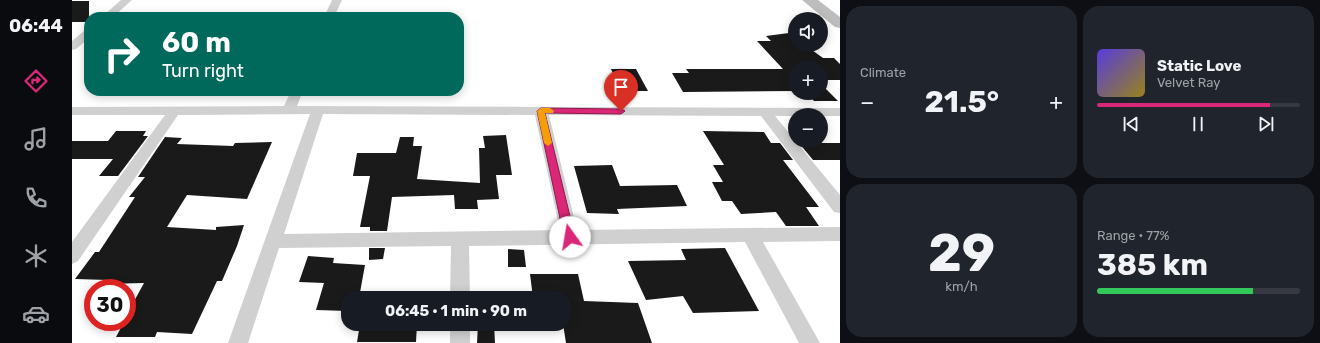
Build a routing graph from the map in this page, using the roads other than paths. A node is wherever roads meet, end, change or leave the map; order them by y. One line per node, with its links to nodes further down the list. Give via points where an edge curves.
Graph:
1 (127, 0): 4 (street)
2 (337, 0): 5 (street)
3 (809, 0): 6 (street)
4 (113, 12)
5 (331, 12)
6 (840, 24)
7 (84, 36): 8 (street)
8 (72, 47)
9 (295, 96): 11 (street)
10 (175, 110): 11 (street); 13 (street); 23 (street)
11 (289, 110): 12 (street)
12 (318, 110): 14 (street); 22 (street)
13 (72, 111)
14 (541, 111): 15 (street); 20 (street)
15 (765, 112): 16 (street); 17 (street)
16 (840, 112)
17 (840, 207)
18 (840, 234): 19 (street)
19 (750, 235): 20 (street); 28 (street)
20 (570, 237): 21 (street)
21 (460, 238): 22 (street); 24 (street)
22 (273, 241): 26 (street)
23 (72, 256)
24 (460, 291)
25 (460, 331): 27 (street)
26 (238, 343)
27 (460, 343)
28 (810, 343)

